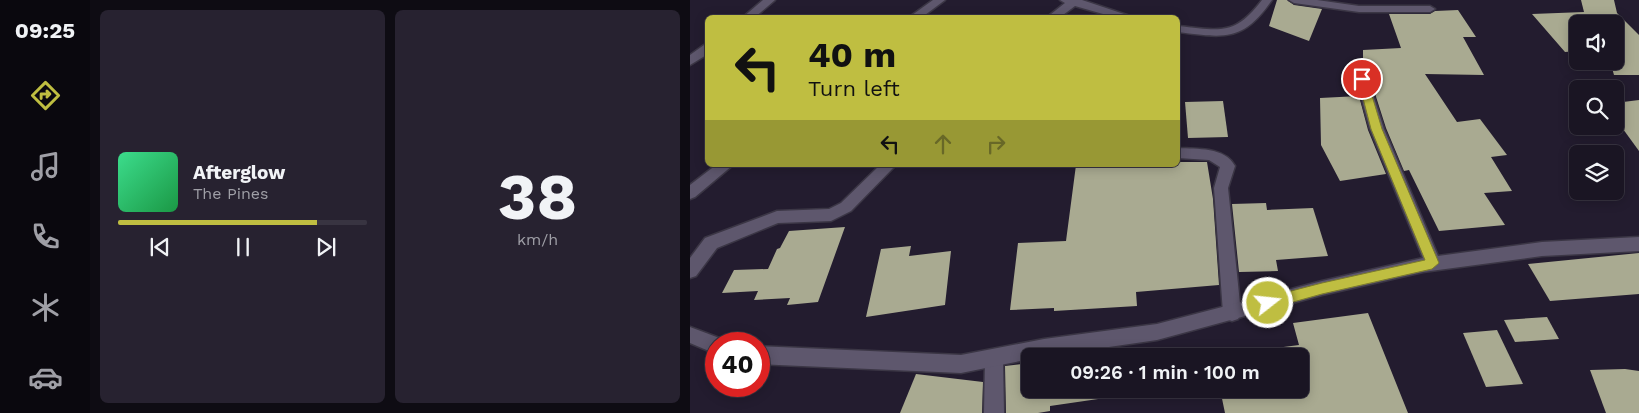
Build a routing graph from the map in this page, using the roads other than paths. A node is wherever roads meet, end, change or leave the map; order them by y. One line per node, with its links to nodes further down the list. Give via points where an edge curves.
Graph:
1 (770, 0): 7 (street)
2 (940, 0): 8 (street)
3 (1267, 0): 11 (street, via 1258,15 1240,31 1223,33)
4 (1294, 0): 6 (street, via 1359,9)
5 (1072, 1): 9 (street); 10 (street)
6 (1430, 9)
7 (752, 15)
8 (918, 15)
9 (1055, 15)
10 (1121, 15)
11 (1180, 29)
12 (705, 50): 13 (street)
13 (690, 61)
14 (1362, 79): 20 (street, via 1376,129)
15 (1180, 154): 22 (street, via 1209,154 1222,159 1228,166 1221,188)
16 (723, 167): 18 (street)
17 (887, 167): 21 (street, via 846,207 831,215 777,218 711,243)
18 (690, 193)
19 (1639, 244): 20 (street, via 1542,248)
20 (1432, 263): 22 (street)
21 (690, 271)
22 (1232, 313): 26 (street, via 1157,332 1044,348)
23 (690, 335): 24 (street)
24 (705, 341)
25 (770, 355): 26 (street, via 962,364)
26 (994, 360): 27 (street)
27 (994, 413)

